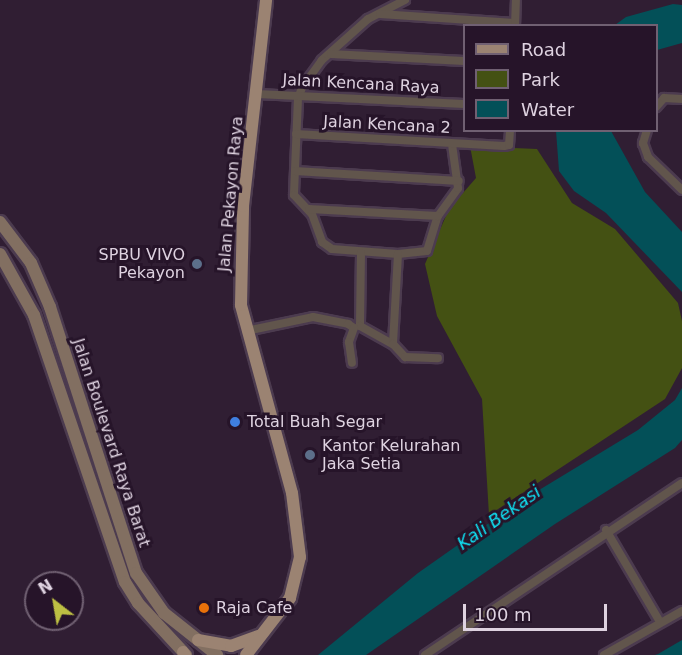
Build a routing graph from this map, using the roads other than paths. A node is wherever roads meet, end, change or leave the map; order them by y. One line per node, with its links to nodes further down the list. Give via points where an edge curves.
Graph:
1 (266, 0): 8 (main road, Jalan Pekayon Raya)
2 (405, 0): 4 (street)
3 (516, 0): 5 (street)
4 (379, 14): 5 (street); 6 (street, via 368,19)
5 (515, 24)
6 (331, 54): 7 (street); 9 (street, via 308,77)
7 (463, 61)
8 (256, 94): 9 (street, Jalan Kencana Raya); 26 (main road, Jalan Pekayon Raya, via 242,241 240,289)
9 (298, 98): 11 (street, Jalan Kencana Raya); 15 (street)
10 (682, 99): 12 (street, via 664,98)
11 (463, 104)
12 (658, 106)
13 (510, 132): 16 (street, Jalan Kencana 2, via 510,142 504,146)
14 (646, 132): 19 (street, via 642,143 648,157)
15 (296, 134): 16 (street, Jalan Kencana 2); 17 (street)
16 (452, 144): 18 (street)
17 (295, 171): 18 (street); 20 (street, via 294,195)
18 (459, 181): 21 (street, via 457,193)
19 (682, 190)
20 (309, 209): 21 (street); 23 (street, via 322,242 332,249)
21 (438, 216): 25 (street, via 429,248)
22 (0, 222): 32 (main road, Jalan Boulevard Raya Barat, via 31,263 50,307)
23 (361, 253): 25 (street); 27 (street, via 360,326)
24 (0, 254): 33 (main road, Jalan Boulevard Raya Barat, via 34,315)
25 (398, 254): 27 (street)
26 (246, 331): 29 (street, via 313,317 348,324 354,328 349,342); 36 (main road, Jalan Pekayon Raya, via 292,493 299,542 292,591)
27 (393, 344): 28 (street, via 405,357)
28 (438, 358)
29 (352, 363)
30 (682, 483): 31 (street)
31 (606, 530): 35 (street); 41 (street)
32 (124, 539): 33 (main road); 37 (main road, Jalan Boulevard Raya Barat, via 148,595)
33 (110, 543): 38 (main road, Jalan Boulevard Raya Barat, via 138,603)
34 (682, 611): 35 (street)
35 (660, 622): 42 (street)
36 (263, 634): 37 (main road, via 231,646); 40 (main road, Jalan Pekayon Raya)
37 (202, 647): 39 (main road, Jalan Boulevard Raya Barat)
38 (185, 654)
39 (218, 655)
40 (246, 655)
41 (425, 655)
42 (604, 655)

